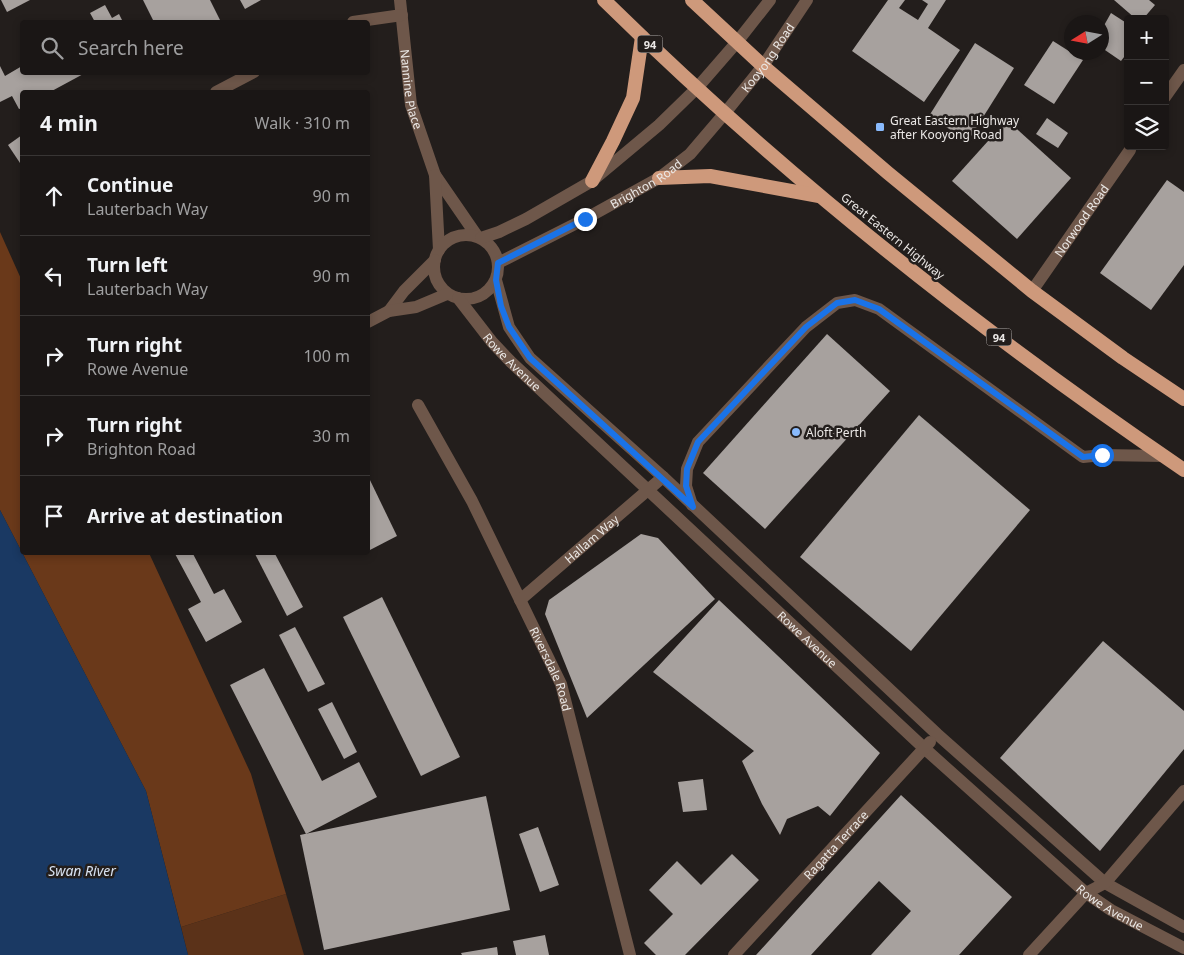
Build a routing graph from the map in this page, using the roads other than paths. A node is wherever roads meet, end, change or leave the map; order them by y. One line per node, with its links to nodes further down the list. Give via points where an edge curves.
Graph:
1 (400, 0): 6 (street, Nannine Place)
2 (604, 0): 8 (highway, Great Eastern Highway / 94)
3 (692, 0): 9 (highway)
4 (770, 0): 9 (street)
5 (807, 0): 10 (street, Kooyong Road)
6 (402, 15): 7 (street); 18 (street, Nannine Place, via 411,105)
7 (367, 20)
8 (642, 37): 13 (highway, Great Eastern Highway / 94); 20 (highway, via 633,98)
9 (737, 42): 10 (highway); 13 (street)
10 (763, 66): 16 (street, Kooyong Road); 26 (highway)
11 (1184, 70): 15 (street)
12 (248, 75): 14 (street)
13 (697, 88): 16 (highway, Great Eastern Highway / 94); 20 (street, via 659,126)
14 (220, 90)
15 (1169, 91)
16 (725, 113): 19 (street, Brighton Road, via 690,154); 21 (highway, Great Eastern Highway / 94)
17 (1130, 150): 26 (street, Norwood Road)
18 (435, 174): 22 (street, Nannine Place); 23 (street, Nannine Place)
19 (659, 178): 21 (highway, via 710,176); 24 (street, Brighton Road)
20 (592, 181): 22 (street, via 517,223)
21 (820, 196): 32 (highway, Great Eastern Highway / 94, via 963,312)
22 (479, 237): 23 (street, via 455,236); 24 (street, via 492,248)
23 (437, 255): 27 (street, via 436,278); 28 (street)
24 (498, 263): 25 (street)
25 (496, 280): 27 (street, via 480,296 471,299); 34 (street, Rowe Avenue, via 509,327 530,358)
26 (1032, 291): 30 (highway)
27 (452, 296): 28 (street); 35 (street, Rowe Avenue, via 505,356)
28 (389, 311): 29 (street)
29 (370, 321)
30 (1184, 399)
31 (418, 405): 37 (street, Riversdale Road, via 472,501)
32 (1164, 456): 33 (highway, Great Eastern Highway / 94); 36 (street, via 1083,457 879,309 855,300 837,303 806,327 698,442 687,469 686,486)
33 (1184, 470)
34 (663, 478): 35 (street, Hallam Way); 36 (street, Rowe Avenue)
35 (648, 490): 37 (street, Hallam Way); 39 (street, Rowe Avenue)
36 (693, 507): 38 (street, Rowe Avenue)
37 (520, 600): 45 (street, Riversdale Road, via 561,684)
38 (937, 734): 39 (street, Ragatta Terrace); 41 (street, Rowe Avenue)
39 (924, 748): 42 (street, Rowe Avenue); 46 (street, Ragatta Terrace)
40 (1184, 791): 41 (street)
41 (1105, 883): 42 (street); 43 (street, Rowe Avenue)
42 (1086, 893): 44 (street, Rowe Avenue, via 1111,910); 47 (street)
43 (1184, 928)
44 (1184, 948)
45 (630, 955)
46 (734, 955)
47 (1029, 955)

